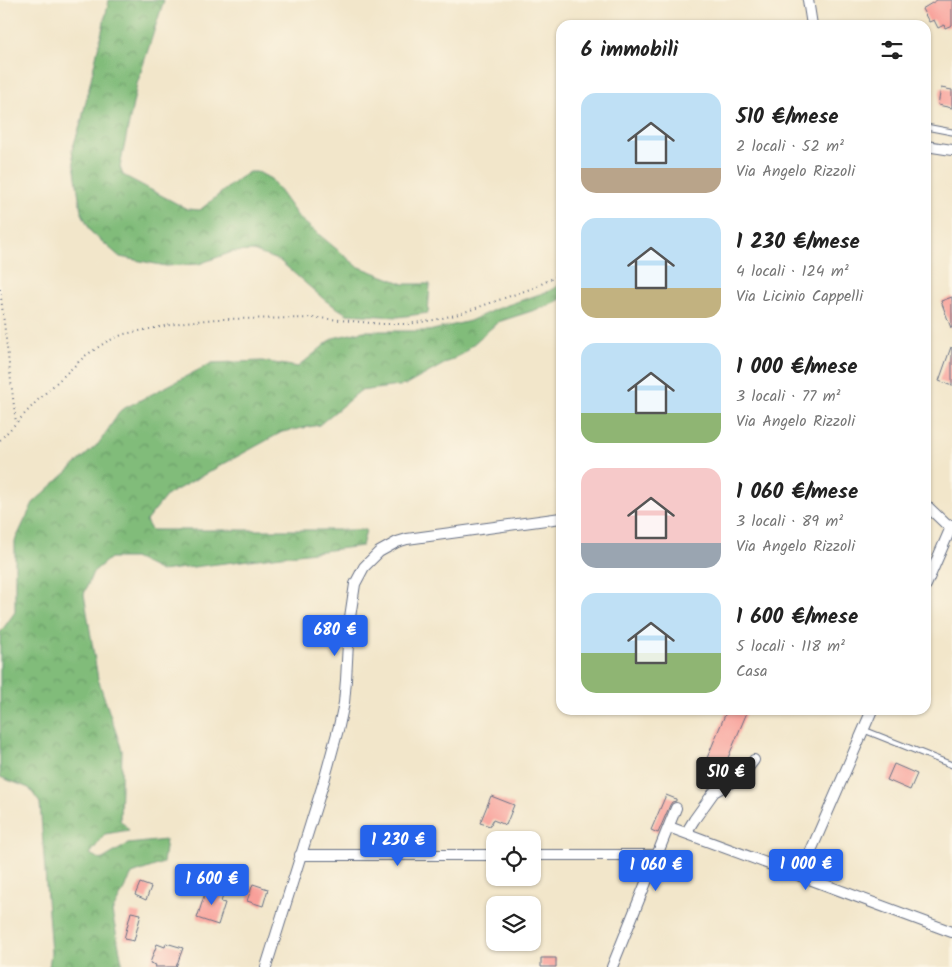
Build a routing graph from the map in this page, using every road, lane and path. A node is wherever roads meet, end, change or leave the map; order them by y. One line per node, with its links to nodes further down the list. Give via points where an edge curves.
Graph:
1 (808, 0): 2 (street)
2 (811, 20)
3 (931, 128): 4 (lane)
4 (952, 132)
5 (931, 147): 6 (street)
6 (952, 150)
7 (556, 276): 9 (path, via 459,314 408,324 319,318 217,319 132,332 106,342 85,356)
8 (0, 289): 9 (path)
9 (16, 423): 10 (path)
10 (0, 440)
11 (931, 509): 13 (street)
12 (556, 519): 22 (street, via 407,539 387,547 364,567 353,594 344,703 339,726)
13 (951, 527): 14 (street)
14 (931, 573)
15 (870, 715): 16 (street)
16 (864, 730): 18 (lane); 26 (street)
17 (754, 760): 21 (street, via 741,777 714,792)
18 (952, 765)
19 (676, 808): 20 (street)
20 (669, 827): 21 (street); 25 (street)
21 (686, 833): 26 (street)
22 (300, 855): 23 (street); 28 (street)
23 (486, 855)
24 (541, 855): 25 (street)
25 (658, 855): 29 (street)
26 (800, 876): 27 (street)
27 (952, 932)
28 (266, 967)
29 (612, 967)

